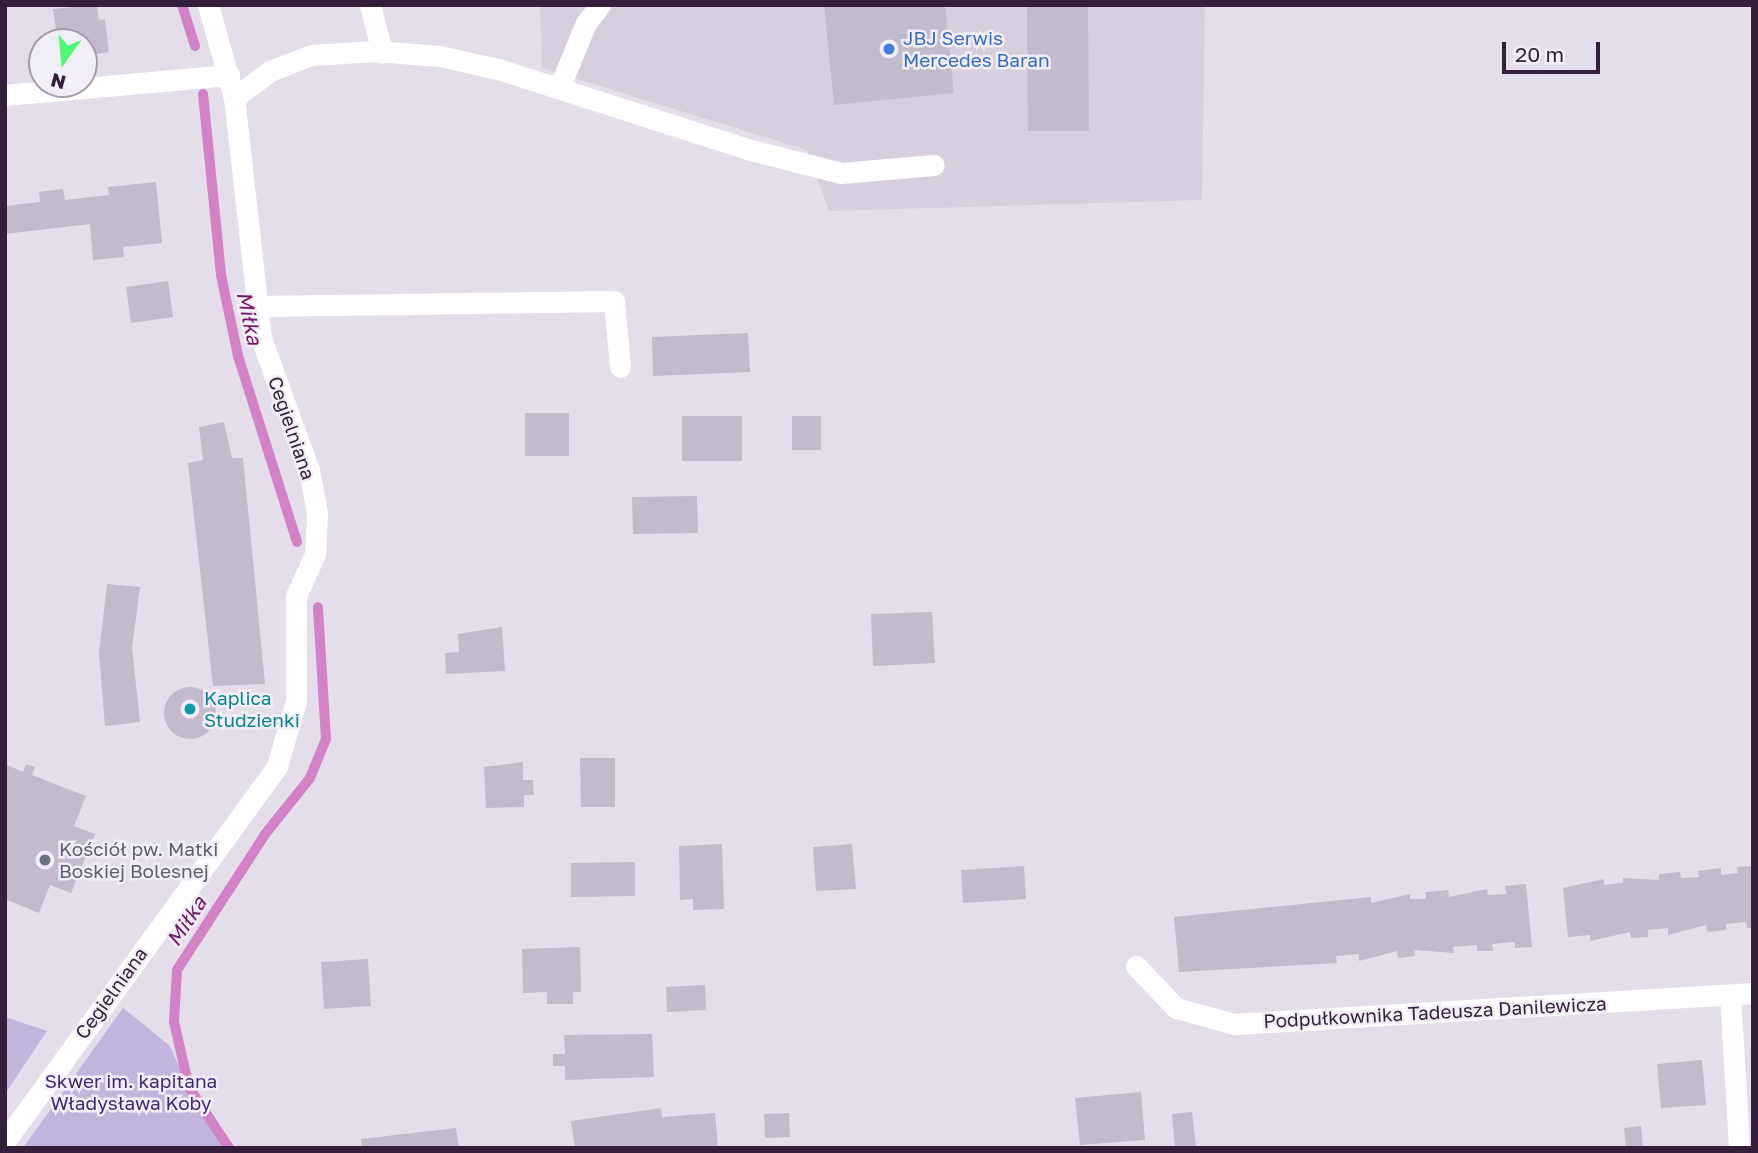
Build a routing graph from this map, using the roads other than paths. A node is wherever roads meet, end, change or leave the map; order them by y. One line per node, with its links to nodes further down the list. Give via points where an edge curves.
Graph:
1 (208, 5): 5 (street, Cegielniana)
2 (370, 5): 4 (street)
3 (600, 5): 6 (street, via 586,23)
4 (382, 52): 6 (street, via 463,60); 8 (street, via 311,55 286,62 249,83)
5 (229, 75): 7 (street); 8 (street, Cegielniana)
6 (559, 88): 9 (street, via 747,149 841,173)
7 (5, 95)
8 (234, 98): 10 (street, Cegielniana)
9 (934, 165)
10 (257, 306): 11 (street, via 614,301); 15 (street, Cegielniana, via 261,338 309,470 317,513 315,554 296,596 296,701 277,766)
11 (620, 367)
12 (1136, 966): 14 (street, Podpułkownika Tadeusza Danilewicza, via 1176,1008 1234,1024)
13 (1753, 993): 14 (street, Podpułkownika Tadeusza Danilewicza)
14 (1730, 995): 16 (street)
15 (5, 1140)
16 (1739, 1148)

